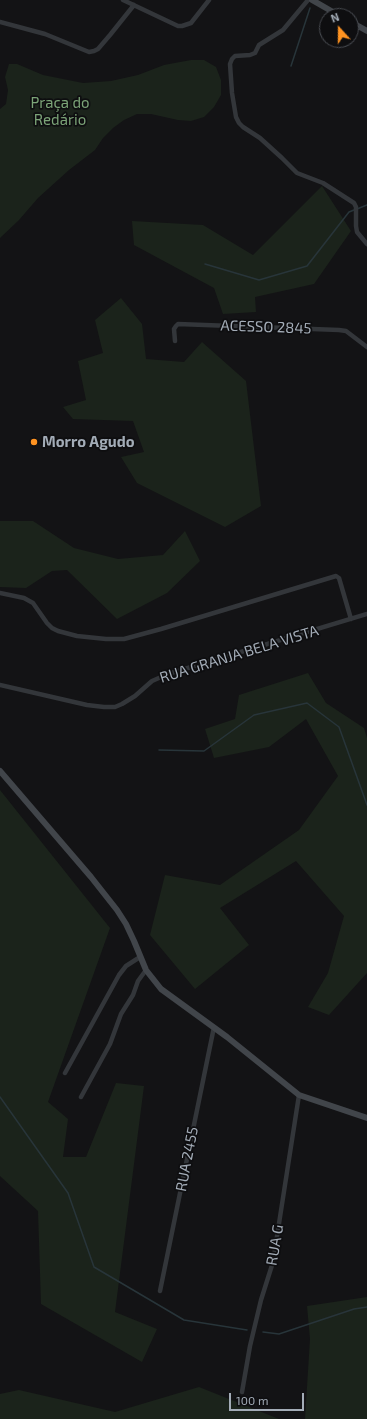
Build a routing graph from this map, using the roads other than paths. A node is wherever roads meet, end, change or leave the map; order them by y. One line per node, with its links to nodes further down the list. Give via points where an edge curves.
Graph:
1 (123, 0): 5 (street)
2 (209, 0): 5 (street, via 191,23 182,26)
3 (308, 0): 8 (street, via 283,30 259,45 255,53 235,56 232,59 232,93 236,117 243,127 260,138 296,173 323,183 354,202 357,232)
4 (312, 0): 6 (street)
5 (134, 4): 7 (street, via 98,49 89,52 45,34)
6 (326, 8)
7 (0, 22)
8 (367, 244)
9 (175, 341): 10 (street, ACESSO 2845, via 174,329 178,324 339,330 346,331)
10 (367, 347)
11 (0, 593): 13 (street, via 24,598 33,603 47,623 58,631 106,639 124,638 162,629 336,576 339,578)
12 (367, 614): 13 (street, RUA GRANJA BELA VISTA)
13 (352, 619): 14 (street, RUA GRANJA BELA VISTA, via 163,676 115,707 87,705)
14 (0, 685)
15 (0, 770): 16 (street, via 113,904 126,924)
16 (140, 957): 17 (street); 19 (street, via 126,966 119,975)
17 (146, 970): 18 (street, via 161,989); 21 (street, via 121,1014 110,1044)
18 (214, 1027): 20 (street); 23 (street, RUA 2455)
19 (65, 1073)
20 (299, 1095): 22 (street); 24 (street, RUA G, via 273,1262 250,1346)
21 (81, 1097)
22 (367, 1118)
23 (160, 1292)
24 (242, 1392)

